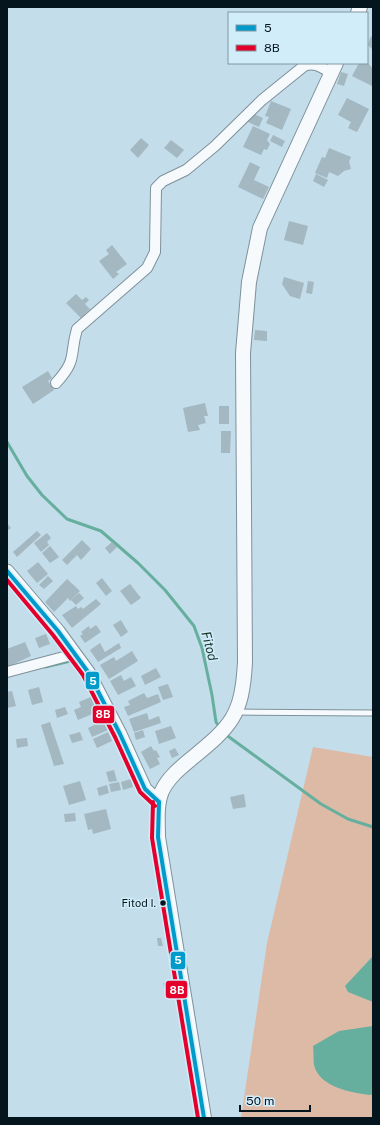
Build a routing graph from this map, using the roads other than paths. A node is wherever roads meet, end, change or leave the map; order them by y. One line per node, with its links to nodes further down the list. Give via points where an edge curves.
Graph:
1 (309, 64): 4 (street, via 262,100 186,170 163,181 156,188 155,252 147,268 77,329 73,358 68,370)
2 (314, 64): 3 (street)
3 (333, 68): 8 (main road, via 260,228 249,282 243,353 245,662 244,685)
4 (56, 383)
5 (7, 572): 6 (street)
6 (75, 654): 7 (street); 10 (street, via 99,692 145,790)
7 (7, 672)
8 (236, 712): 9 (lane); 10 (main road, via 223,732 174,774 162,791)
9 (373, 713)
10 (159, 802): 11 (main road, via 158,837)
11 (204, 1118)

